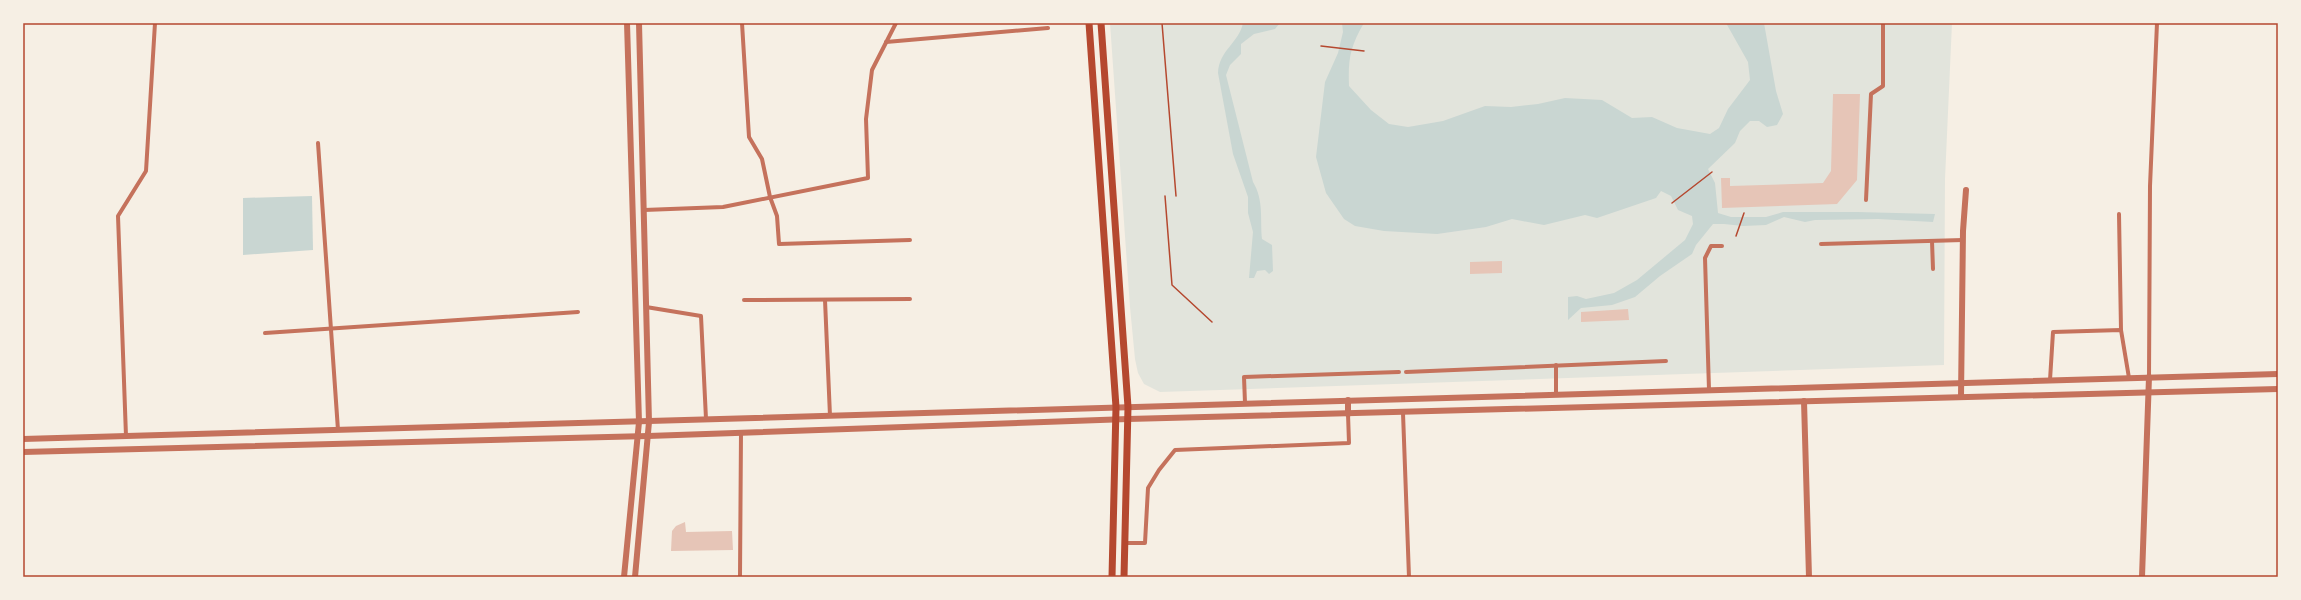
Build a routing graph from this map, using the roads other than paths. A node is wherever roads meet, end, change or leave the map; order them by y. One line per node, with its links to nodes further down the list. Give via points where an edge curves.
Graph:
1 (155, 23): 64 (street, via 146,171 118,216)
2 (627, 23): 59 (street)
3 (639, 23): 16 (street)
4 (742, 23): 14 (street, via 748,137 762,159)
5 (896, 23): 11 (street)
6 (1089, 23): 49 (main road)
7 (1101, 23): 50 (main road)
8 (1884, 23): 15 (street, via 1883,86 1872,94)
9 (2157, 23): 37 (street, via 2150,186)
10 (1048, 28): 11 (street)
11 (886, 42): 14 (street, via 872,70 866,119 868,178)
12 (318, 143): 29 (street)
13 (1966, 190): 19 (street)
14 (770, 198): 16 (street, via 723,207); 18 (street, via 778,216 778,244)
15 (1866, 200)
16 (644, 210): 27 (street)
17 (2119, 214): 30 (street)
18 (910, 240)
19 (1963, 240): 20 (street); 40 (street)
20 (1932, 241): 21 (street); 23 (street)
21 (1821, 244)
22 (1722, 246): 42 (street, via 1711,246 1705,258)
23 (1933, 269)
24 (910, 299): 26 (street)
25 (744, 300): 26 (street)
26 (825, 300): 55 (street)
27 (646, 307): 56 (street, via 702,316); 60 (street)
28 (578, 312): 29 (street)
29 (331, 329): 31 (street); 62 (street)
30 (2120, 330): 38 (street); 39 (street, via 2052,332)
31 (264, 333)
32 (1666, 361): 33 (street)
33 (1556, 365): 35 (street); 44 (street)
34 (1399, 372): 48 (street, via 1244,377)
35 (1406, 372)
36 (2278, 374): 37 (street)
37 (2149, 377): 38 (street); 43 (street)
38 (2129, 378): 39 (street)
39 (2050, 380): 40 (street)
40 (1960, 382): 42 (street); 45 (street)
41 (2278, 389): 43 (street)
42 (1709, 390): 44 (street)
43 (2148, 393): 45 (street); 78 (street)
44 (1556, 395): 46 (street); 51 (street)
45 (1961, 397): 47 (street)
46 (1348, 400): 48 (street); 54 (street)
47 (1804, 401): 51 (street); 77 (street)
48 (1245, 403): 50 (street)
49 (1116, 407): 50 (street); 53 (street); 58 (main road)
50 (1128, 407): 57 (main road)
51 (1556, 408): 52 (street)
52 (1403, 412): 54 (street); 76 (street)
53 (898, 414): 55 (street); 61 (street)
54 (1348, 414): 57 (street); 70 (street, via 1349,443 1175,450 1148,488 1145,542)
55 (830, 416): 56 (street)
56 (706, 419): 60 (street)
57 (1128, 419): 58 (street); 70 (main road)
58 (1116, 420): 61 (street); 74 (main road)
59 (639, 422): 60 (street); 62 (street); 65 (street)
60 (649, 422): 66 (street)
61 (898, 427): 63 (street)
62 (338, 430): 64 (street)
63 (741, 432): 66 (street); 73 (street)
64 (126, 436): 67 (street); 68 (street)
65 (638, 436): 66 (street); 68 (street); 71 (street)
66 (648, 436): 72 (street)
67 (23, 440)
68 (126, 449): 69 (street)
69 (23, 452)
70 (1125, 543): 75 (main road)
71 (624, 577)
72 (635, 577)
73 (740, 577)
74 (1112, 577)
75 (1124, 577)
76 (1409, 577)
77 (1809, 577)
78 (2142, 577)

